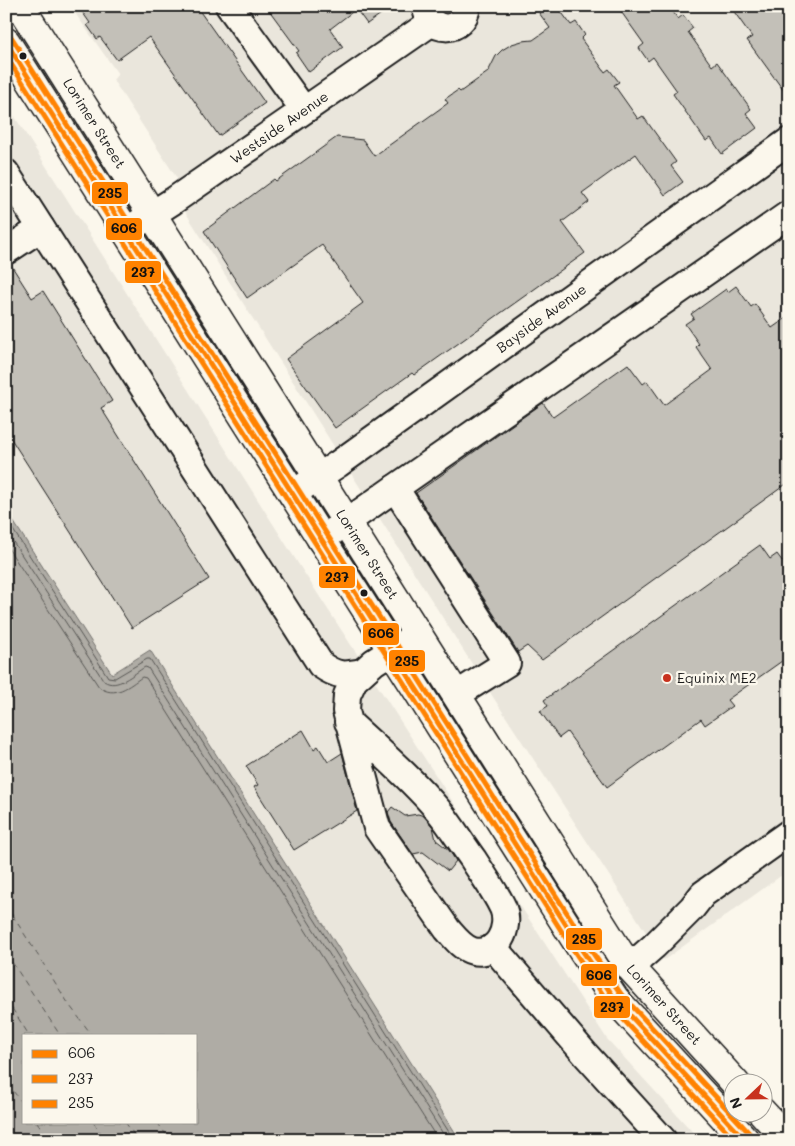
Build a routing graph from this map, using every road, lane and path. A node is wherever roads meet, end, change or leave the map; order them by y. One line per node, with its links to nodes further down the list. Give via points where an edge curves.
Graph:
1 (20, 6): 10 (main road, Lorimer Street)
2 (229, 6): 6 (lane)
3 (467, 6): 4 (lane, via 463,20 444,28 438,26)
4 (429, 14): 6 (lane, Westside Avenue)
5 (6, 42): 12 (main road)
6 (304, 110): 10 (lane, Westside Avenue)
7 (789, 141): 14 (lane, Bayside Avenue)
8 (6, 173): 11 (lane)
9 (789, 214): 15 (lane)
10 (152, 215): 12 (lane, Westside Avenue); 14 (main road, Lorimer Street)
11 (41, 228): 13 (lane); 21 (lane, via 321,665 342,676)
12 (126, 231): 16 (main road)
13 (6, 251)
14 (318, 477): 16 (lane, Bayside Avenue); 17 (main road, Lorimer Street)
15 (395, 488): 17 (lane); 22 (lane, via 507,663)
16 (292, 494): 18 (main road)
17 (347, 523): 18 (lane); 19 (main road, Lorimer Street)
18 (321, 540): 20 (main road)
19 (418, 634): 20 (lane); 22 (main road, Lorimer Street)
20 (392, 651): 21 (lane); 30 (main road, via 616,999)
21 (362, 672): 23 (lane, via 347,695)
22 (456, 695): 26 (main road, Lorimer Street)
23 (348, 722): 25 (lane, via 377,828 458,942 475,951); 25 (lane, via 438,810 489,884 506,917 503,935)
24 (789, 833): 26 (lane, via 703,894 654,946)
25 (493, 948): 29 (lane)
26 (630, 966): 27 (main road, Lorimer Street)
27 (727, 1074)
28 (772, 1123): 31 (main road)
29 (662, 1140)
30 (745, 1140)
31 (788, 1140)

